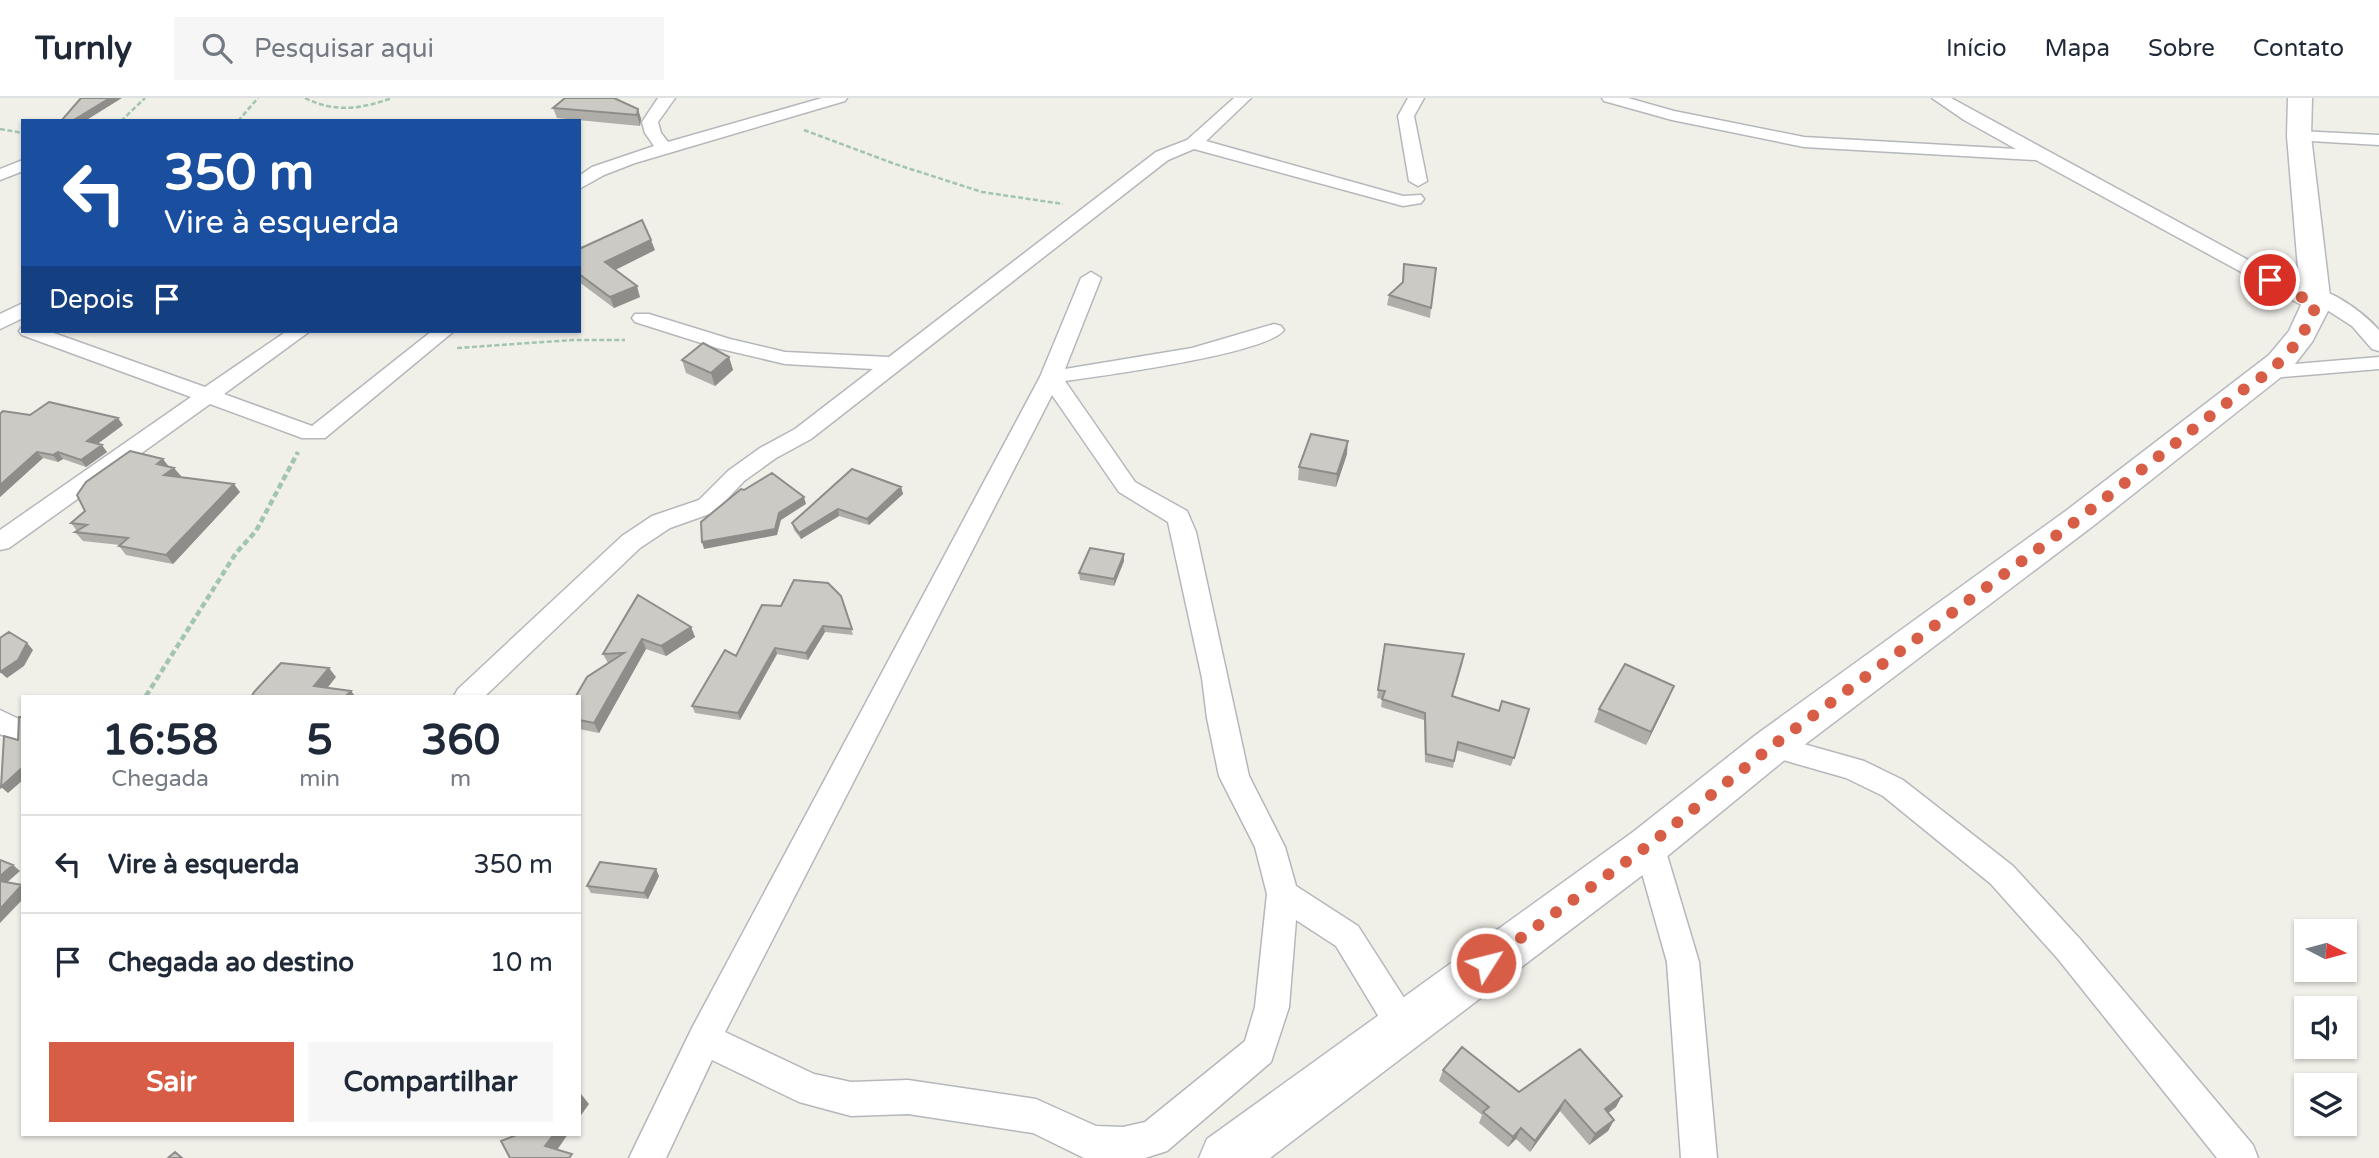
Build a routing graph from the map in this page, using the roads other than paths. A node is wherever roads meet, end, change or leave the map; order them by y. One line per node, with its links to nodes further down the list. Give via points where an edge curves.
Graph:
1 (667, 98): 10 (street, via 651,115 649,125)
2 (1243, 98): 9 (street)
3 (1416, 98): 15 (street, via 1406,116)
4 (1610, 98): 11 (street, via 1804,142)
5 (1940, 98): 11 (street)
6 (827, 100): 10 (street)
7 (2300, 117): 8 (street); 17 (main road)
8 (2379, 139)
9 (1193, 144): 15 (street, via 1403,201); 28 (street, via 1162,156)
10 (664, 148): 14 (street, via 598,171)
11 (2039, 155): 17 (street)
12 (21, 166): 13 (street)
13 (0, 175)
14 (581, 183)
15 (1416, 190)
16 (1091, 278): 30 (street)
17 (2316, 299): 26 (street, via 2354,317); 29 (main road, via 2307,330)
18 (21, 310): 20 (street)
19 (642, 318): 28 (street, via 785,358)
20 (1, 322): 21 (street)
21 (21, 327)
22 (1274, 330): 30 (street, via 1198,354)
23 (35, 333): 31 (street)
24 (297, 333): 31 (street)
25 (442, 333): 31 (street, via 317,433)
26 (2379, 345)
27 (2379, 363): 29 (street)
28 (893, 364): 33 (street, via 803,434 736,476 707,506 661,522 631,542)
29 (2271, 372): 36 (main road)
30 (1052, 377): 38 (street, via 1127,487 1178,517 1207,632 1234,776 1270,847); 40 (street)
31 (208, 395): 32 (street)
32 (0, 542)
33 (469, 695)
34 (0, 721): 35 (street)
35 (21, 733)
36 (1772, 746): 37 (main road); 44 (street, via 1854,769 1893,788 2002,875 2069,949)
37 (1649, 845): 39 (main road); 43 (street, via 1682,962)
38 (1283, 894): 39 (street, via 1347,936); 40 (street, via 1272,1007 1259,1051 1154,1138 1123,1145 1094,1144 1037,1116 908,1097 851,1099 811,1090)
39 (1403, 1026): 42 (main road)
40 (704, 1039): 41 (street)
41 (646, 1158)
42 (1226, 1158)
43 (1699, 1158)
44 (2240, 1158)

